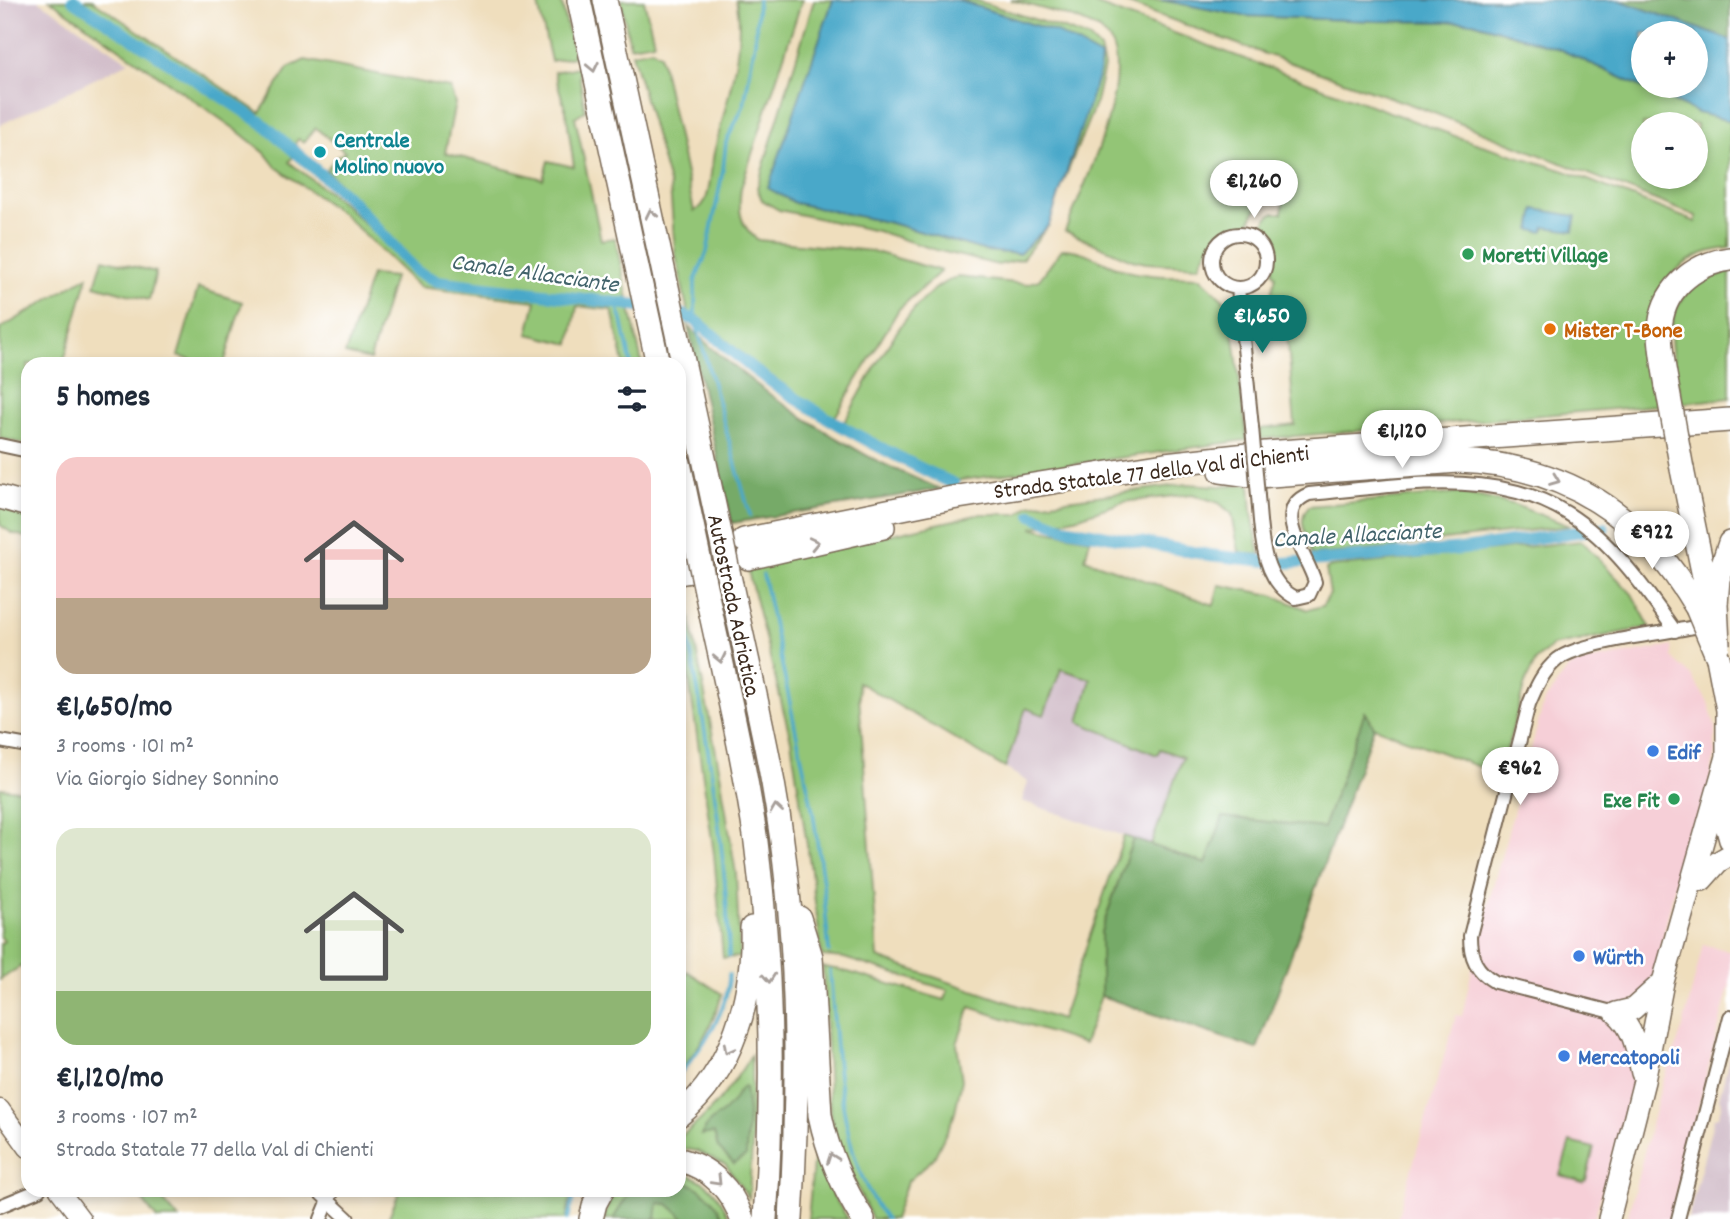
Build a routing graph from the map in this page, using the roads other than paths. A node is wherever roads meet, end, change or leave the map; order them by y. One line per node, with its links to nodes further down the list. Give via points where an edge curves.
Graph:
1 (579, 0): 5 (highway, one-way to 5)
2 (605, 0): 6 (highway, Autostrada Adriatica, one-way to 2, bridge)
3 (1730, 259): 23 (highway, bridge, via 1691,272 1678,284 1668,299 1660,330)
4 (1238, 288): 4 (street, via 1258,281 1267,260 1256,239 1240,234 1223,239 1212,262 1218,277); 24 (street, bridge, via 1266,555 1285,591 1302,598 1315,585 1291,521 1301,498 1466,483 1517,492 1576,519 1633,573)
5 (656, 357)
6 (682, 357)
7 (686, 376): 31 (highway, Autostrada Adriatica, one-way to 7, bridge, via 773,784)
8 (1730, 409): 11 (highway, via 1544,425)
9 (1730, 420): 11 (highway, Strada Statale 77 della Val di Chienti)
10 (1730, 434): 14 (highway, Strada Statale 77 della Val di Chienti)
11 (1512, 435): 17 (highway, Strada Statale 77 della Val di Chienti, via 1165,464)
12 (0, 444): 13 (street)
13 (21, 449)
14 (1220, 471): 17 (highway, Strada Statale 77 della Val di Chienti); 23 (highway, one-way to 23, via 1258,476 1458,461 1522,469 1582,491 1610,509 1661,553)
15 (0, 484): 16 (highway)
16 (21, 489)
17 (1024, 492): 22 (highway, Strada Statale 77 della Val di Chienti)
18 (0, 497): 20 (highway)
19 (686, 497): 28 (highway, Autostrada Adriatica, one-way to 28, bridge)
20 (21, 503)
21 (1730, 543): 23 (highway)
22 (746, 549)
23 (1712, 614): 24 (street); 27 (highway, bridge, via 1728,710)
24 (1675, 631): 34 (street, via 1577,649 1546,670 1529,704 1470,936 1478,970 1495,982)
25 (0, 741): 26 (street)
26 (21, 745)
27 (1727, 763): 29 (main road); 32 (main road); 33 (main road)
28 (743, 765): 37 (highway, one-way to 37, via 740,823 752,947 744,1011 715,1072); 52 (highway, Autostrada Adriatica, one-way to 52, via 770,994 771,1139)
29 (1730, 840)
30 (1730, 855): 32 (main road)
31 (786, 877): 53 (highway, Autostrada Adriatica, via 798,1053); 54 (highway, one-way to 31, via 842,1183 820,1115 811,957)
32 (1702, 880): 56 (main road)
33 (1663, 982): 34 (main road, via 1633,1009); 36 (main road)
34 (1616, 1013): 36 (main road, via 1633,1035)
35 (1730, 1017): 57 (street)
36 (1644, 1081): 55 (main road)
37 (686, 1107)
38 (1, 1113): 39 (street)
39 (21, 1139)
40 (686, 1162): 51 (highway, one-way to 51, via 715,1177)
41 (21, 1197): 46 (street)
42 (64, 1197): 47 (street)
43 (330, 1197): 48 (street)
44 (332, 1197): 49 (street)
45 (598, 1197): 50 (highway)
46 (0, 1206)
47 (81, 1219)
48 (321, 1219)
49 (348, 1219)
50 (591, 1219)
51 (742, 1219)
52 (765, 1219)
53 (791, 1219)
54 (863, 1219)
55 (1609, 1219)
56 (1622, 1219)
57 (1678, 1219)

